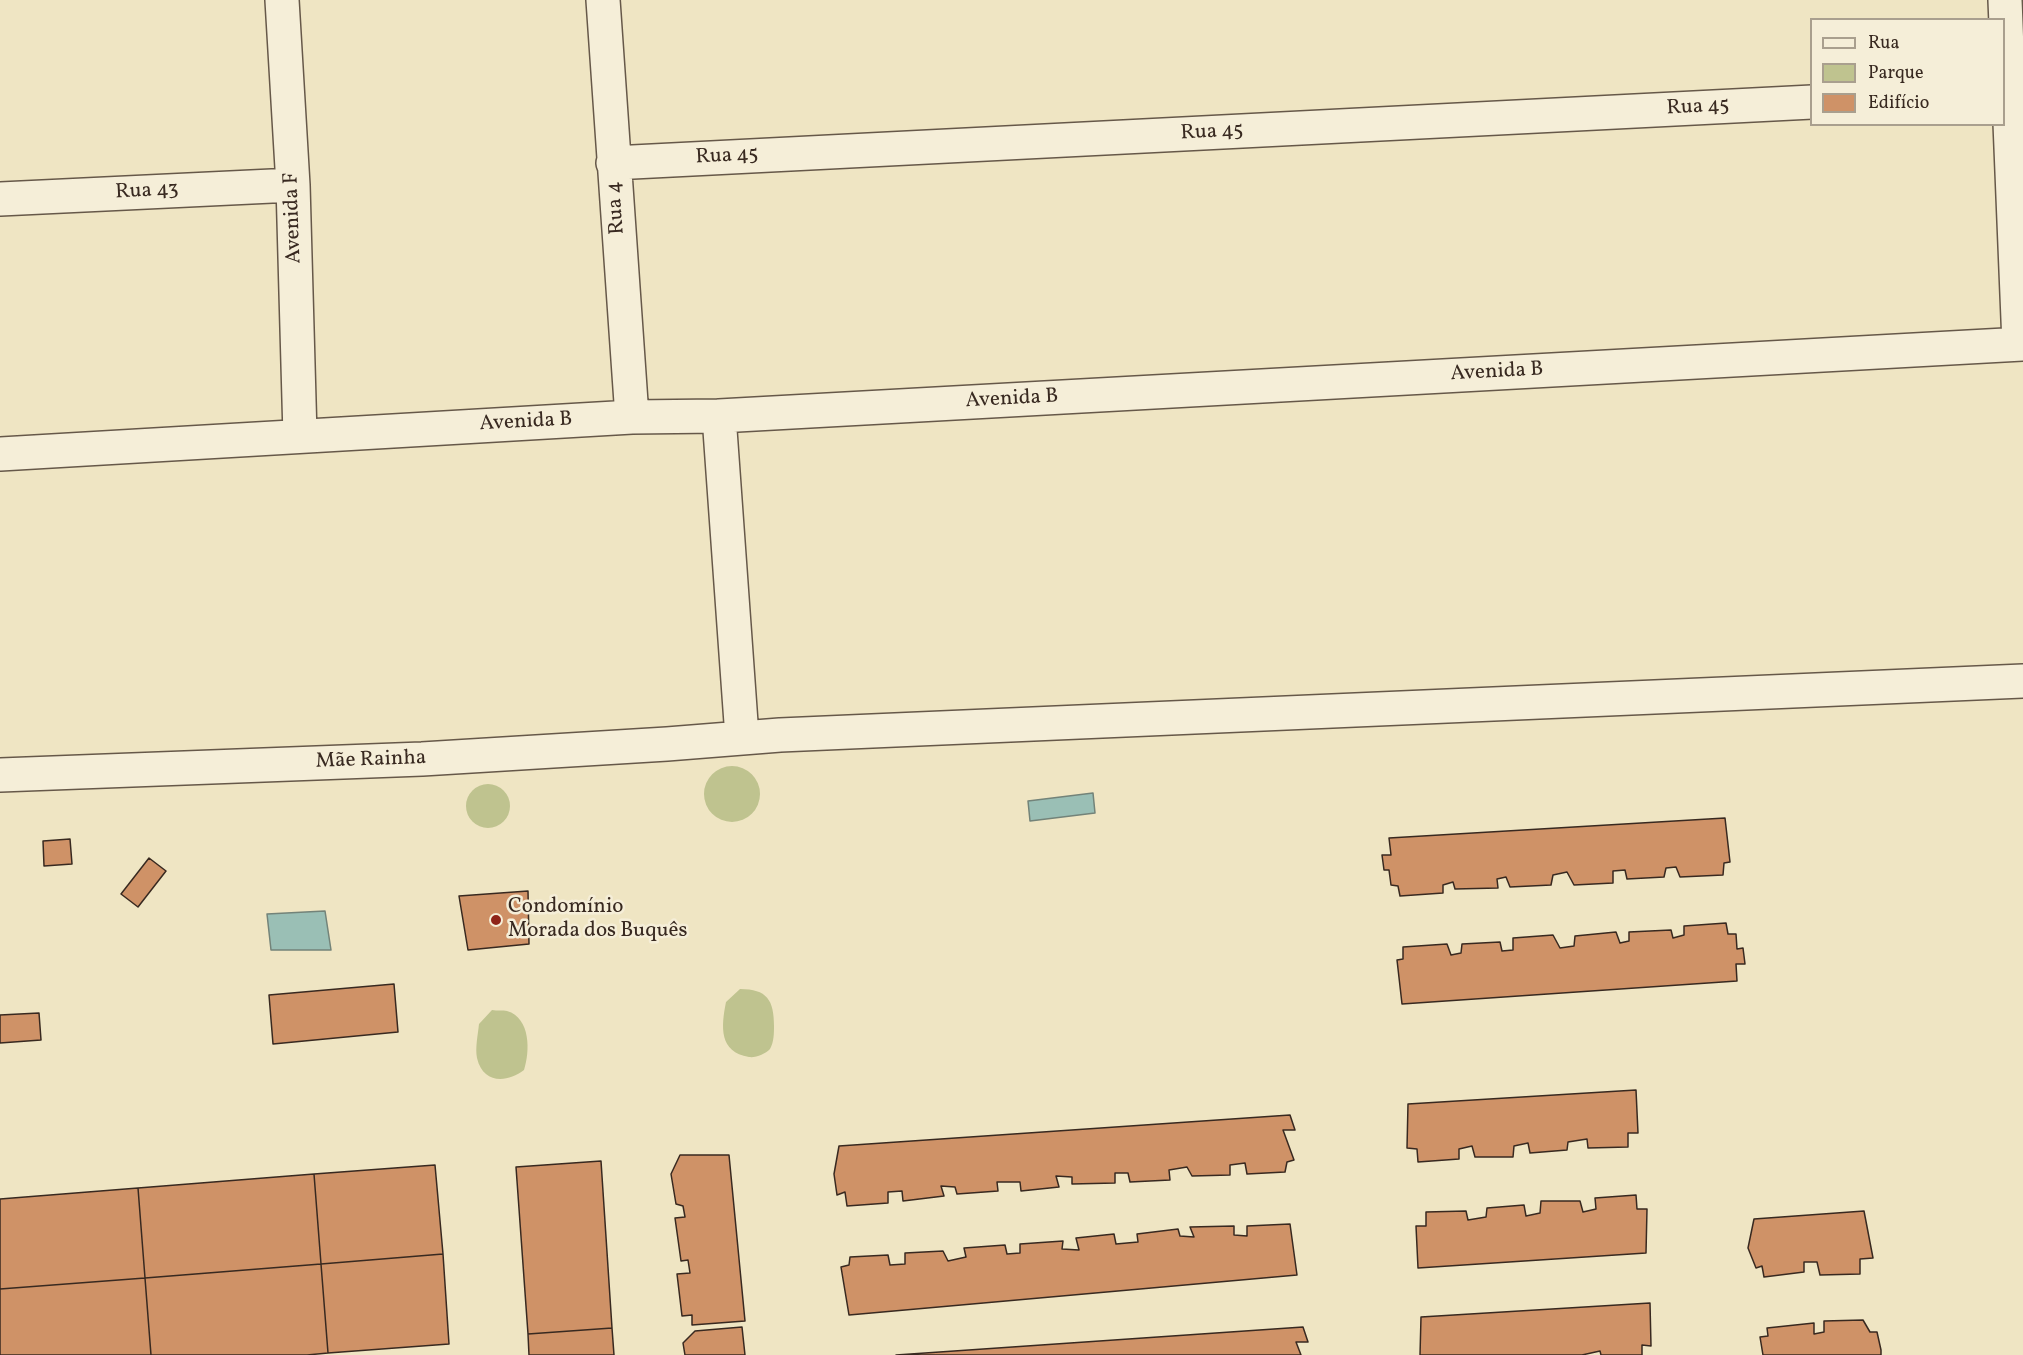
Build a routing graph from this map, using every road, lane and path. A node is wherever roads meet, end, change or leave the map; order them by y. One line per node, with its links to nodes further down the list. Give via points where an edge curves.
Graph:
1 (282, 0): 7 (street, Avenida F)
2 (603, 0): 6 (street, Rua 4)
3 (2005, 0): 4 (street)
4 (2006, 92): 9 (street)
5 (1810, 102): 6 (street, Rua 45)
6 (614, 163): 11 (street, Rua 4)
7 (293, 185): 8 (street, Rua 43); 12 (street, Avenida F)
8 (0, 199)
9 (2021, 344): 10 (street, Avenida B)
10 (719, 416): 11 (street, Avenida B); 15 (street)
11 (632, 417): 12 (street, Avenida B)
12 (300, 436): 13 (street, Avenida B)
13 (0, 454)
14 (2023, 681): 15 (street, Mãe Rainha)
15 (742, 737): 16 (street, Mãe Rainha, via 422,759)
16 (0, 775)

